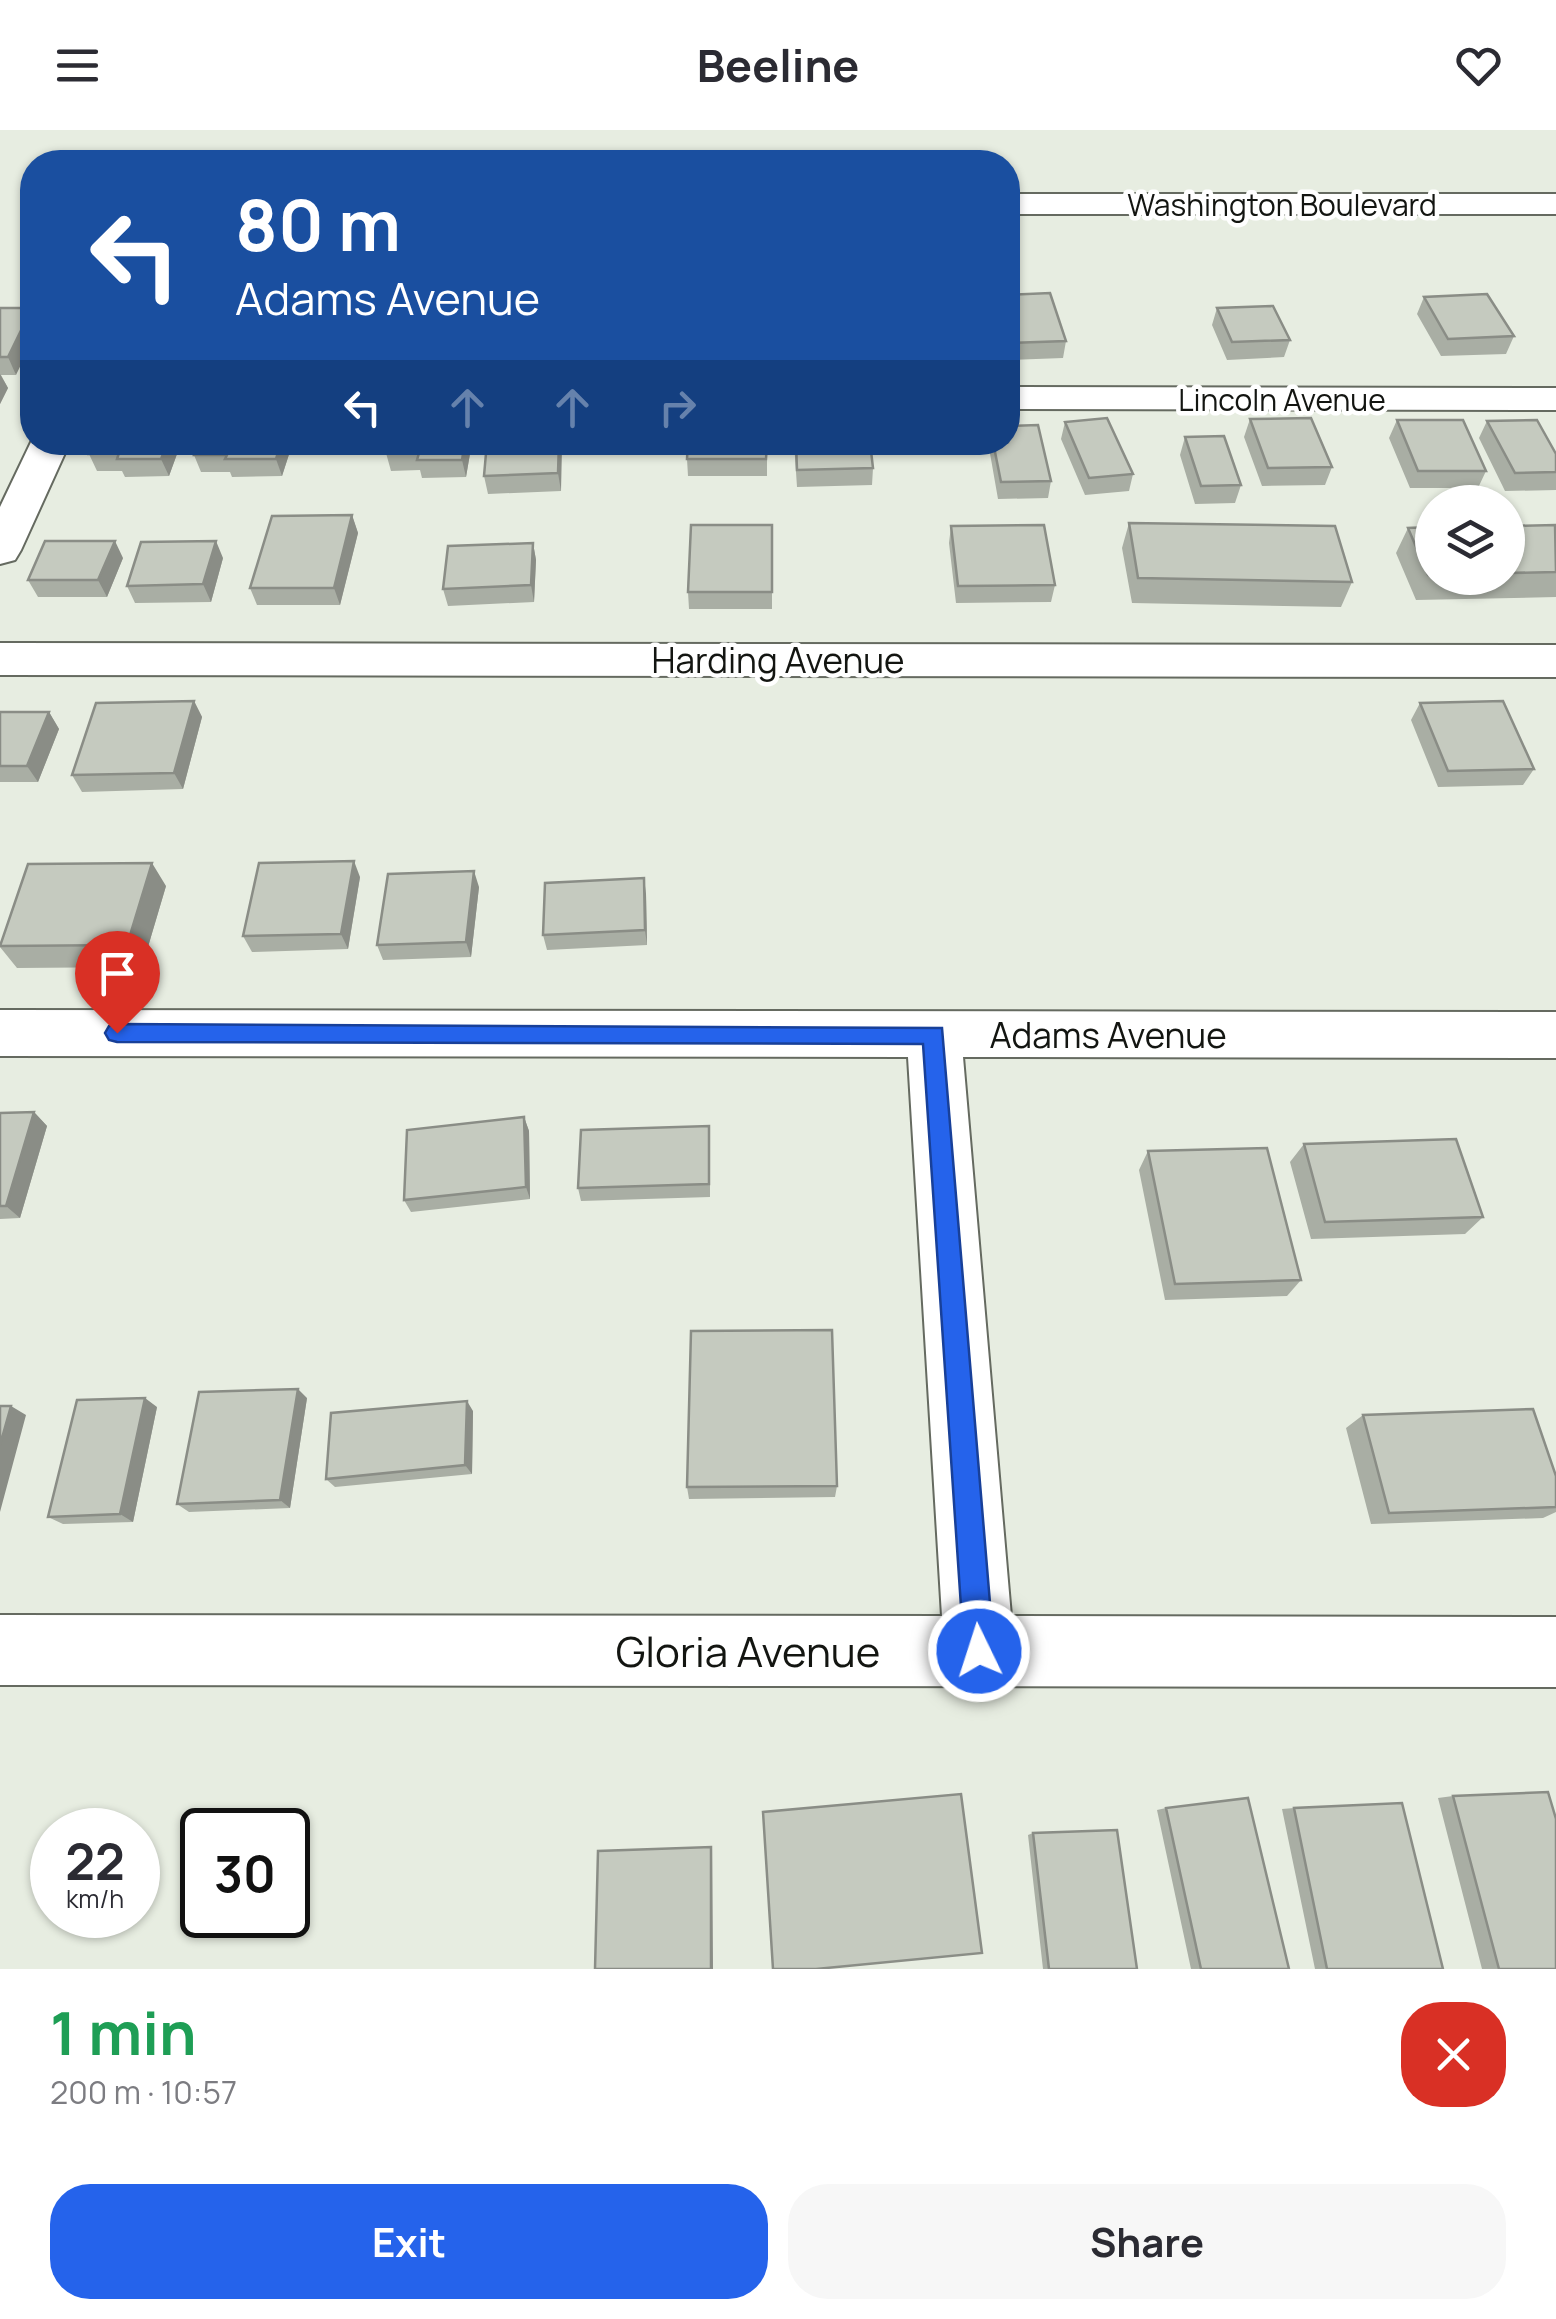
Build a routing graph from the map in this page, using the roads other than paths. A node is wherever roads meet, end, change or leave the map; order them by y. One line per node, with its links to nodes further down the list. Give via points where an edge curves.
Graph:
1 (1020, 204): 2 (street, Washington Boulevard)
2 (1556, 204)
3 (1020, 398): 4 (street, Lincoln Avenue)
4 (1556, 399)
5 (45, 455): 6 (street)
6 (0, 550)
7 (0, 660): 8 (street, Harding Avenue)
8 (1556, 661)
9 (0, 1033): 10 (street, Adams Avenue)
10 (934, 1034): 11 (street, Adams Avenue); 13 (street)
11 (1556, 1035)
12 (0, 1650): 13 (street, Gloria Avenue)
13 (979, 1651): 14 (street, Gloria Avenue)
14 (1556, 1652)

